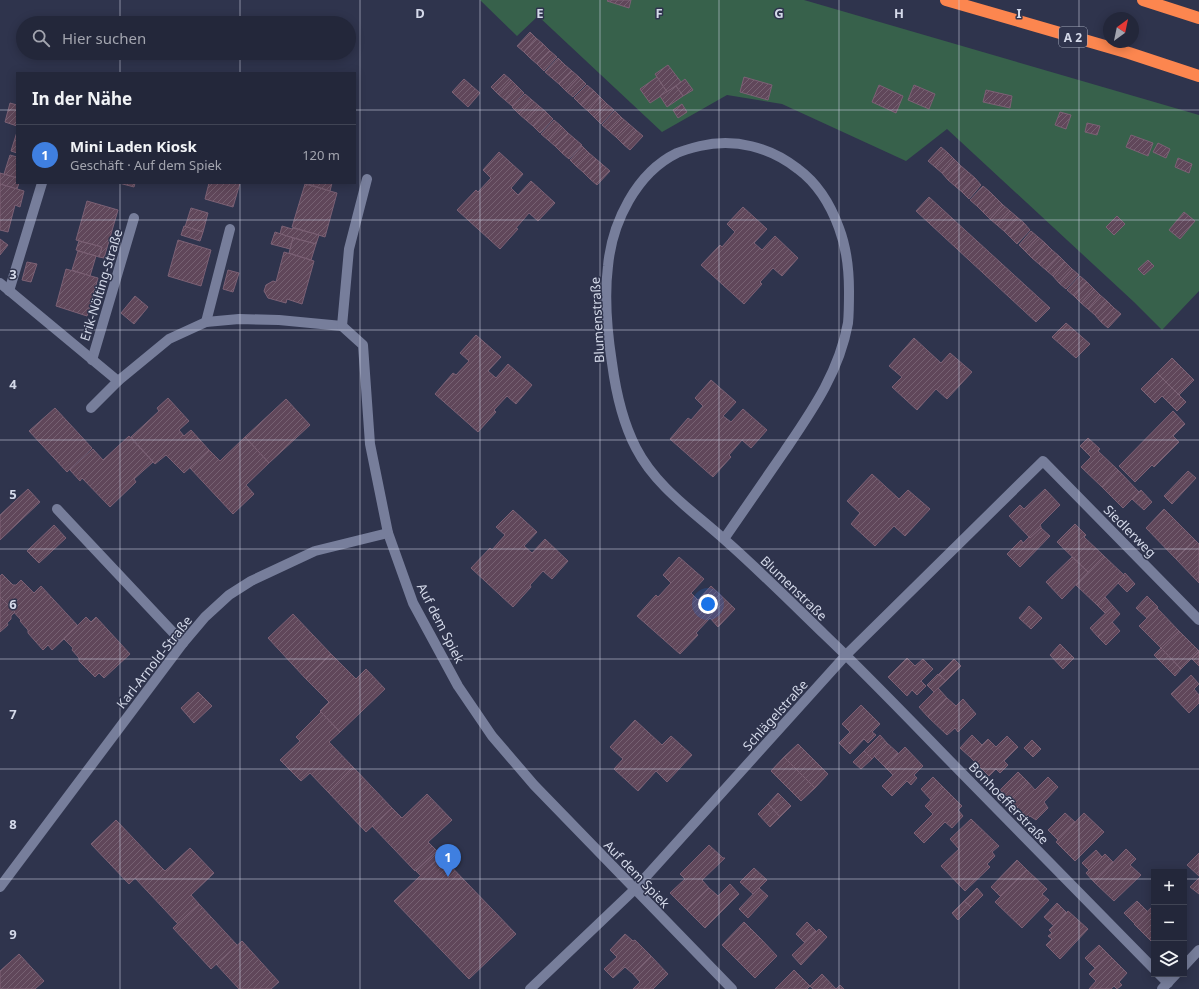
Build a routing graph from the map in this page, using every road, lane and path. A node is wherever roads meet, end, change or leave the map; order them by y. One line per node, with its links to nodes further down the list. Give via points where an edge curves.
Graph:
1 (946, 0): 4 (highway, A 2)
2 (1143, 0): 3 (highway)
3 (1199, 18)
4 (1199, 76)
5 (367, 179): 12 (street, via 349,249)
6 (42, 184): 10 (street)
7 (134, 218): 13 (street, Erik-Nölting-Straße)
8 (230, 229): 11 (street)
9 (0, 283): 10 (street, Erik-Nölting-Straße)
10 (9, 291): 13 (street, Erik-Nölting-Straße)
11 (206, 322): 12 (street, via 239,319 279,320); 14 (street, via 169,339)
12 (342, 326): 18 (street, Auf dem Spiek, via 363,345 370,444)
13 (92, 360): 14 (street, Erik-Nölting-Straße)
14 (118, 381): 15 (street)
15 (91, 408)
16 (1043, 461): 20 (street, Siedlerweg); 22 (street, Schlägelstraße)
17 (57, 509): 21 (street)
18 (388, 533): 21 (street, Karl-Arnold-Straße, via 316,551 251,581 229,595 205,617); 24 (street, Auf dem Spiek, via 413,603 458,686 488,729 534,785)
19 (724, 539): 19 (street, Blumenstraße, via 817,404 832,374 843,346 848,319 849,264 844,239 835,217 824,197 805,174 767,150 731,143 713,144 677,153 661,163 634,192 614,236 608,262 606,289 608,341 614,380 622,417 637,451 670,492); 22 (street, Blumenstraße)
20 (1199, 620)
21 (183, 643): 23 (street, Karl-Arnold-Straße)
22 (846, 655): 24 (street, Schlägelstraße); 27 (street, Bonhoefferstraße)
23 (0, 887)
24 (634, 890): 31 (street, Schlägelstraße); 32 (street, Auf dem Spiek)
25 (1199, 950): 26 (street)
26 (1187, 963)
27 (1151, 966)
28 (1160, 977): 30 (street)
29 (1173, 977): 30 (street)
30 (1165, 986)
31 (530, 989)
32 (732, 989)

